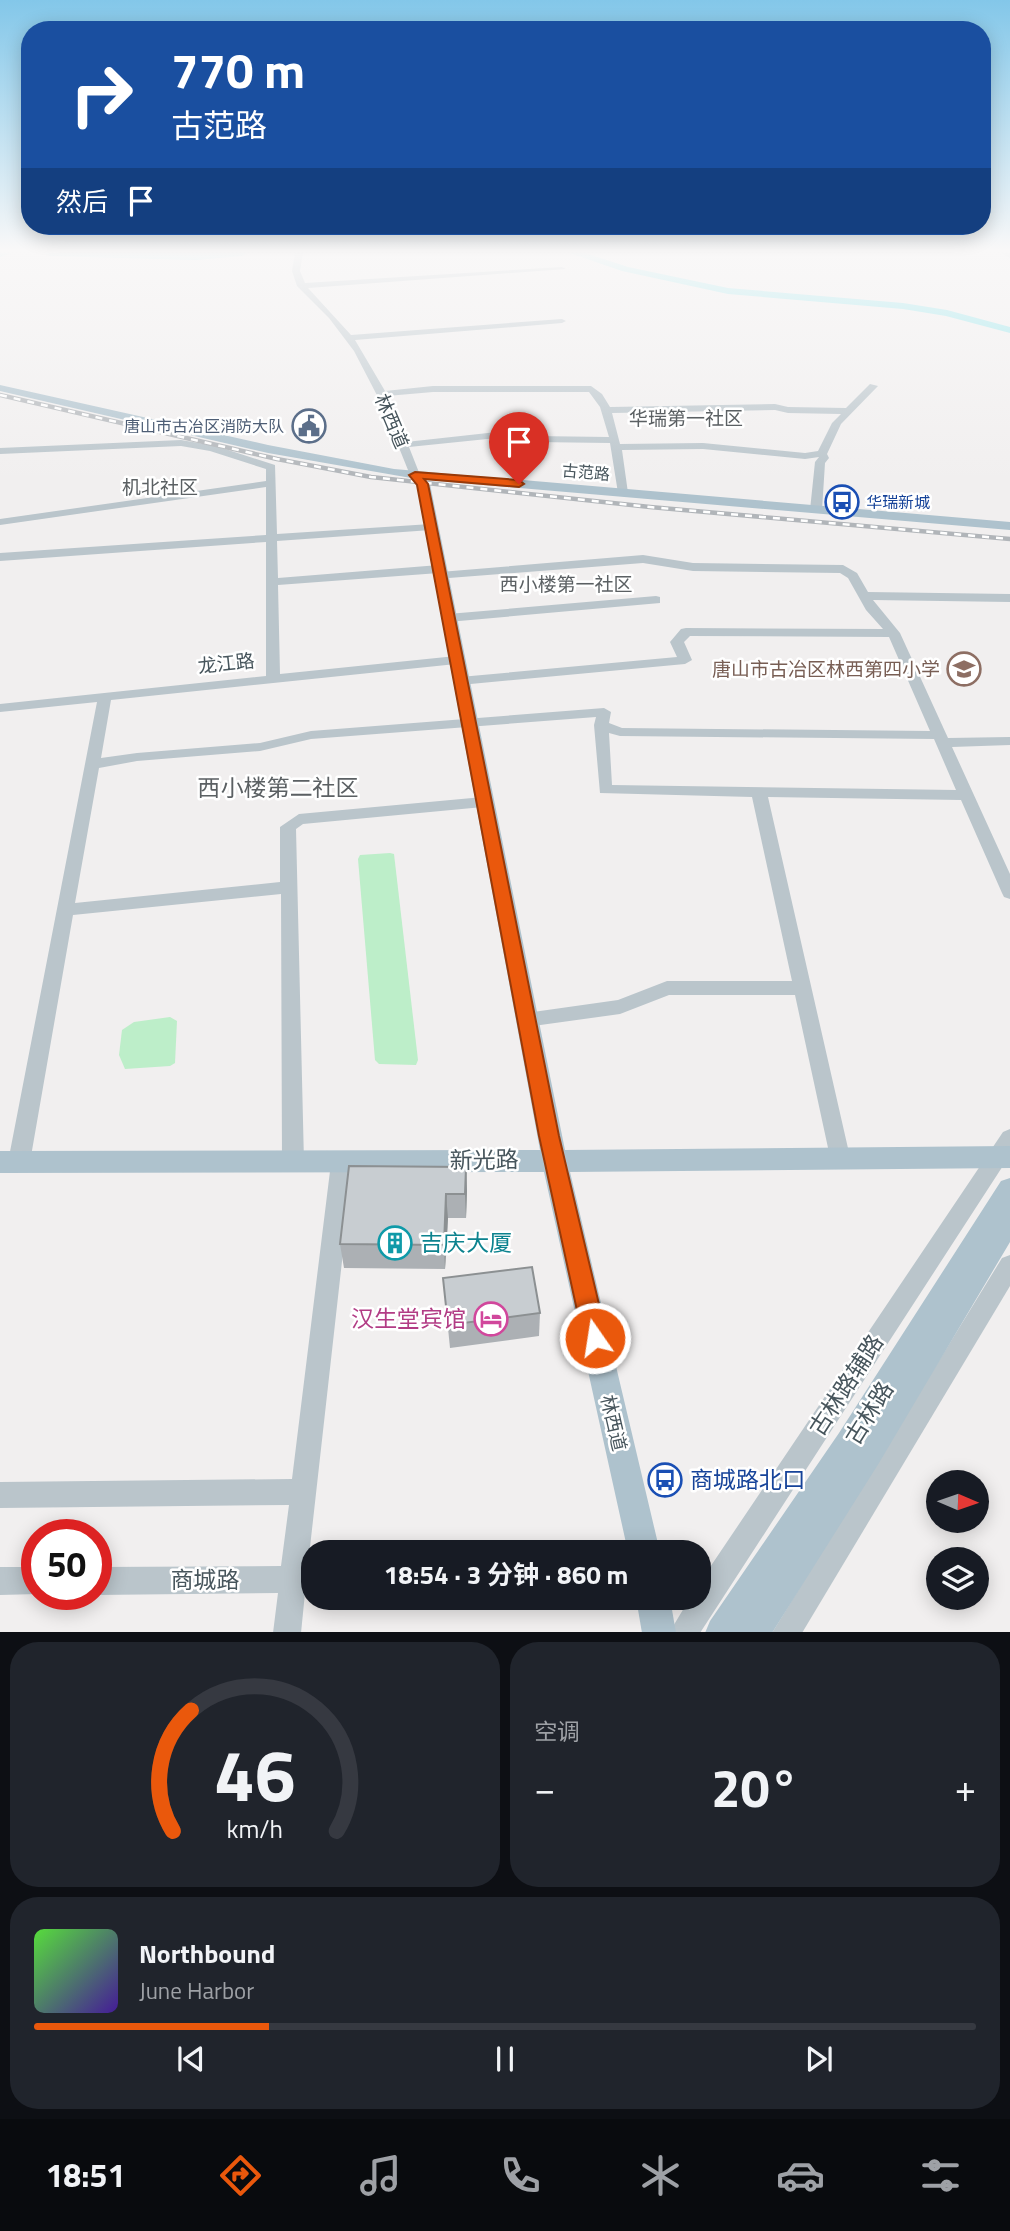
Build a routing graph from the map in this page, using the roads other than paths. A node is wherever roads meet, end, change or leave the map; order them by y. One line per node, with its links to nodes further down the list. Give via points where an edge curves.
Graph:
1 (342, 329): 3 (street, 林西道)
2 (460, 329): 3 (street)
3 (349, 338): 6 (street, 林西道)
4 (873, 386): 8 (street)
5 (0, 388): 13 (main road, 古范路, via 307,457)
6 (381, 394): 7 (street, via 583,387 596,391); 10 (street, 林西道)
7 (608, 410): 8 (street, via 775,407); 9 (street)
8 (848, 411): 12 (street)
9 (614, 443): 10 (street, via 497,435); 12 (street); 15 (street)
10 (402, 445): 13 (street, 林西道)
11 (0, 451): 14 (street, via 191,444 268,464)
12 (821, 458): 16 (street)
13 (415, 475): 15 (main road, 古范路); 19 (main road, 林西道, via 423,484)
14 (271, 483): 17 (street); 20 (street)
15 (624, 492): 16 (main road, 古范路)
16 (817, 510): 18 (main road, 古范路)
17 (0, 522)
18 (1010, 526)
19 (431, 527): 20 (street); 22 (main road, 林西道)
20 (271, 538): 21 (street); 23 (street)
21 (0, 557)
22 (440, 573): 23 (street); 24 (street, via 643,559 692,567 843,569 853,576); 27 (main road, 林西道)
23 (272, 582): 30 (street)
24 (864, 596): 25 (street); 28 (street)
25 (1010, 598)
26 (656, 600): 27 (street)
27 (448, 618): 29 (main road, 林西道)
28 (894, 633): 31 (street, via 686,632 677,642 685,660); 36 (street)
29 (456, 660): 30 (street, 龙江路); 31 (main road, 林西道)
30 (273, 677): 32 (street, 龙江路)
31 (460, 681): 34 (main road, 林西道)
32 (105, 696): 33 (street, 龙江路); 38 (street)
33 (0, 708)
34 (468, 722): 35 (street, via 604,712); 38 (street, via 311,735 260,747); 41 (main road, 林西道)
35 (601, 725): 36 (street, via 620,732); 39 (street, via 605,790)
36 (942, 739): 37 (street); 40 (street)
37 (1010, 741)
38 (94, 764): 44 (street)
39 (759, 793): 40 (street); 45 (street)
40 (967, 795): 43 (street)
41 (483, 802): 42 (street, via 299,818 288,827); 46 (main road, 林西道)
42 (288, 887): 44 (street); 51 (street)
43 (1010, 893)
44 (66, 910): 50 (street)
45 (800, 988): 46 (street, via 667,989 620,1007); 48 (street)
46 (526, 1020): 49 (main road, 林西道)
47 (1006, 1150): 48 (main road, 新光路); 68 (street, 古林路辅路)
48 (840, 1157): 49 (main road, 新光路)
49 (554, 1159): 52 (main road, 新光路); 59 (main road, 林西道)
50 (10, 1162): 51 (main road, 新光路)
51 (293, 1162): 52 (main road, 新光路)
52 (342, 1163): 56 (street)
53 (1010, 1189): 69 (main road, 古林路, via 850,1444)
54 (1010, 1218): 70 (main road, 古林路)
55 (1010, 1265): 71 (street)
56 (304, 1492): 57 (street); 58 (street)
57 (0, 1495)
58 (303, 1540)
59 (641, 1540)
60 (301, 1579): 63 (street, 商城路)
61 (0, 1581): 62 (street)
62 (21, 1581)
63 (112, 1581)
64 (301, 1586): 66 (street)
65 (655, 1610): 67 (main road)
66 (287, 1632)
67 (659, 1632)
68 (684, 1632)
69 (723, 1632)
70 (753, 1632)
71 (787, 1632)

